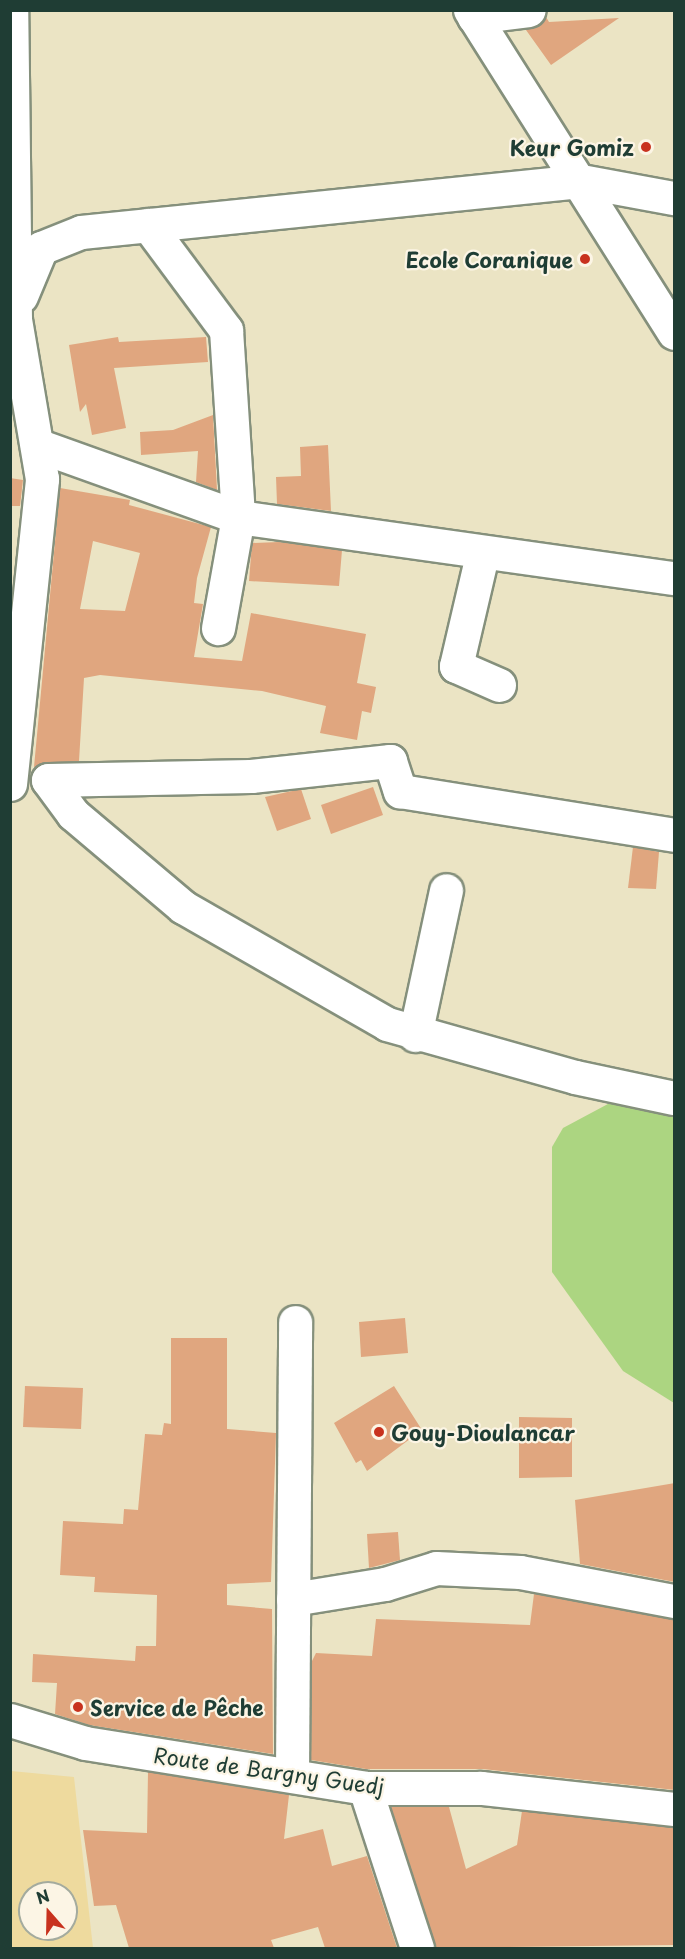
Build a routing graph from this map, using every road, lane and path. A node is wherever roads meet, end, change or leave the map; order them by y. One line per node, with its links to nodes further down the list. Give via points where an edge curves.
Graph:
1 (11, 10): 7 (street)
2 (529, 10): 3 (street)
3 (472, 14): 4 (street)
4 (581, 181): 5 (street); 6 (street); 8 (street)
5 (675, 198)
6 (148, 225): 7 (street, via 81,232 41,248 28,272); 10 (street, via 226,330)
7 (13, 320): 9 (street)
8 (675, 333)
9 (37, 445): 10 (street); 15 (street, via 42,479)
10 (238, 517): 11 (street); 13 (street)
11 (482, 555): 12 (street); 14 (street, via 456,666)
12 (675, 578)
13 (218, 628)
14 (500, 685)
15 (17, 693): 16 (street)
16 (10, 784)
17 (675, 834): 19 (street, via 400,791 393,765 386,760 251,776 48,780 73,814 183,907)
18 (446, 890): 19 (street)
19 (415, 1035): 20 (street)
20 (675, 1098)
21 (295, 1322): 22 (street)
22 (292, 1599): 23 (street, via 385,1584 436,1568 520,1572); 25 (street)
23 (675, 1601)
24 (10, 1720): 25 (street, Route de Bargny Guedj, via 85,1743)
25 (292, 1774): 26 (street, Route de Bargny Guedj)
26 (365, 1788): 27 (street, Route de Bargny Guedj, via 481,1788); 28 (street)
27 (675, 1809)
28 (417, 1948)

